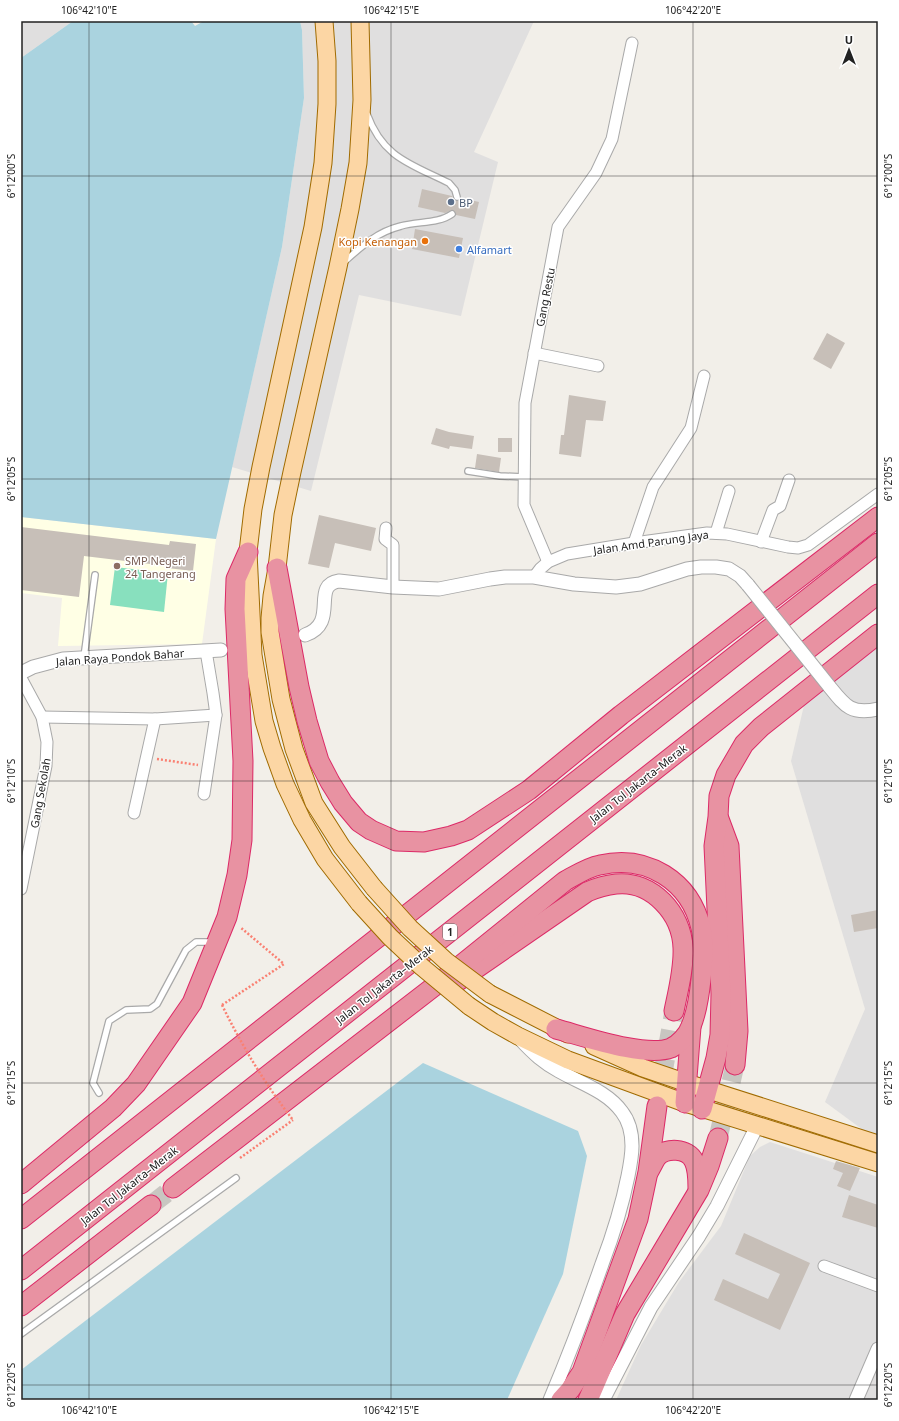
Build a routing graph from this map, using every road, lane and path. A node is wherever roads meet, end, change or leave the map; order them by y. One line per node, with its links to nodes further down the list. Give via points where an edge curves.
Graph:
1 (324, 21): 22 (main road, via 327,104 323,163 313,228 261,467)
2 (360, 21): 4 (main road)
3 (632, 43): 8 (street, Gang Restu, via 612,139 596,173 558,228)
4 (362, 100): 5 (lane, via 372,127 382,143 398,158 449,183); 7 (main road, via 358,164)
5 (457, 197)
6 (452, 214): 7 (lane, via 445,219 417,222 383,232 368,241)
7 (338, 267): 24 (main road, via 292,472)
8 (534, 353): 9 (street); 12 (street, Gang Restu, via 525,403)
9 (598, 366)
10 (704, 376): 20 (street, via 691,428 653,487)
11 (468, 471): 12 (lane)
12 (523, 477): 23 (street, Gang Restu, via 524,505)
13 (789, 480): 19 (street, via 780,506 773,510)
14 (729, 491): 18 (street)
15 (878, 494): 19 (street, Jalan Amd Parung Jaya, via 808,545 798,548)
16 (878, 518): 39 (highway)
17 (386, 528): 27 (street, via 385,540 394,545)
18 (716, 533): 19 (street, Jalan Amd Parung Jaya); 20 (street, Jalan Amd Parung Jaya)
19 (761, 542)
20 (634, 543): 23 (street, Jalan Amd Parung Jaya, via 567,554)
21 (878, 543): 29 (highway)
22 (248, 552): 48 (highway, via 236,579 235,609 243,761 242,840); 53 (main road, bridge, via 253,655 264,721 285,784 302,820 325,859 359,903 390,937 469,1006)
23 (548, 562): 26 (street, Jalan Amd Parung Jaya)
24 (277, 568): 39 (highway, via 299,687 319,760 343,803 359,822 396,841 424,842 468,830 529,790); 52 (main road, bridge, via 270,632 281,699 294,749 314,803 342,847 374,888 410,928 441,957 490,994)
25 (95, 575): 34 (lane)
26 (534, 577): 27 (street, via 505,577 439,589); 37 (street, bridge, via 574,584 616,587 640,584 701,567 729,570 740,576 748,585 843,704 860,711)
27 (394, 587): 31 (street, via 339,581 330,584 326,592 323,618 312,633)
28 (878, 594): 74 (highway, Jalan Tol Jakarta–Merak / 1)
29 (809, 597): 39 (highway); 72 (highway)
30 (878, 634): 46 (highway, via 761,727 744,744 726,775 719,796)
31 (305, 635)
32 (221, 650): 33 (street, Jalan Raya Pondok Bahar)
33 (206, 651): 34 (street, Jalan Raya Pondok Bahar); 38 (street)
34 (84, 657): 35 (street, Jalan Raya Pondok Bahar, via 46,663)
35 (21, 673)
36 (21, 678): 40 (street, Gang Sekolah)
37 (878, 709)
38 (216, 716): 41 (street); 43 (street)
39 (621, 716)
40 (42, 717): 41 (street); 47 (street, Gang Sekolah, via 47,742 46,766)
41 (156, 719): 42 (street)
42 (147, 757): 43 (path); 45 (street)
43 (208, 766): 44 (street)
44 (204, 794)
45 (134, 813)
46 (718, 817): 55 (highway, via 729,846 738,1031); 57 (highway, via 714,846 721,994 720,1035)
47 (21, 889)
48 (227, 917): 49 (highway); 64 (path, bridge, via 284,964 222,1005 238,1037 273,1094 293,1120)
49 (218, 942): 58 (lane, via 196,942 186,950 157,1004 150,1009 126,1010 109,1021 93,1083); 68 (highway, via 192,1003 136,1084 113,1108)
50 (674, 1011): 54 (highway, via 684,948 675,917 657,896 643,888 630,884 616,884 587,892 483,965)
51 (691, 1027): 52 (highway, via 671,1048 655,1051 626,1047); 54 (highway, via 699,988 702,947 701,928 690,899 680,887 651,868 616,862 599,865 565,881 445,978); 56 (highway)
52 (556, 1029): 56 (main road, via 643,1068)
53 (518, 1036): 60 (main road, via 568,1060); 80 (street, via 537,1057 614,1102 623,1113 631,1134 631,1162 614,1231 575,1341)
54 (331, 1065): 69 (highway)
55 (735, 1065)
56 (687, 1083): 57 (main road); 60 (highway)
57 (708, 1090): 60 (highway); 63 (main road)
58 (99, 1093)
59 (657, 1106): 66 (highway)
60 (694, 1106): 61 (main road)
61 (757, 1126): 65 (main road); 83 (street, via 717,1206 651,1307)
62 (718, 1138): 70 (highway)
63 (878, 1144)
64 (234, 1162)
65 (878, 1163)
66 (648, 1172): 70 (highway, via 657,1157 667,1150 682,1150 694,1159); 81 (highway, via 632,1238 582,1372)
67 (236, 1178): 77 (lane)
68 (21, 1184)
69 (173, 1188)
70 (698, 1190): 82 (highway, via 625,1314)
71 (151, 1205): 76 (highway)
72 (21, 1219)
73 (824, 1266): 75 (street)
74 (21, 1270)
75 (878, 1286)
76 (21, 1306)
77 (21, 1334)
78 (878, 1349): 79 (street)
79 (874, 1368): 84 (street)
80 (550, 1400)
81 (561, 1400)
82 (588, 1400)
83 (603, 1400)
84 (856, 1400)

